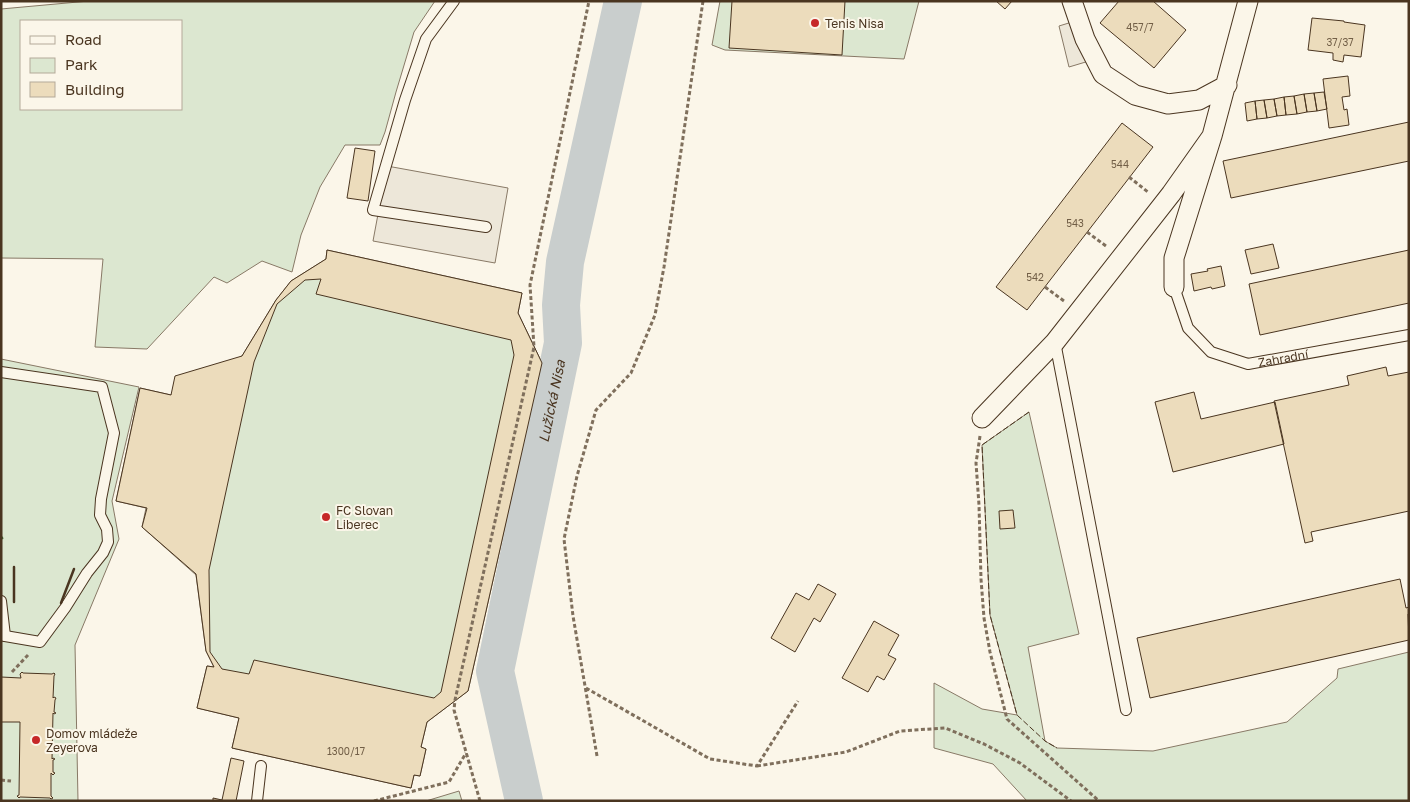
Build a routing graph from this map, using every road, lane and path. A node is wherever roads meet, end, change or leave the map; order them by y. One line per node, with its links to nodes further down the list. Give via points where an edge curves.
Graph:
1 (454, 1): 10 (lane, via 426,39 373,210)
2 (589, 1): 21 (path, via 530,285 534,346 455,700 454,710)
3 (703, 1): 18 (path, via 654,315 631,373 596,410 577,476 564,539)
4 (1072, 1): 6 (street, via 1085,39 1104,74 1135,95 1168,104 1199,100)
5 (1248, 1): 6 (street, Zahradní)
6 (1227, 85): 7 (street, Zahradní)
7 (1212, 136): 9 (street, Zahradní); 11 (street, Zahradní, via 1174,258)
8 (1129, 177): 9 (path)
9 (1163, 203): 13 (street, Zahradní)
10 (486, 227)
11 (1174, 287): 12 (lane, Zahradní, via 1188,328 1210,352 1248,364)
12 (1409, 335)
13 (1055, 342): 15 (street, Zahradní); 20 (lane)
14 (1, 372): 17 (lane, via 102,387 114,433 101,499 100,515 107,529 108,542 104,553 40,642)
15 (982, 418): 31 (path, via 976,463 984,618 1007,719)
16 (1, 601): 17 (lane)
17 (3, 636)
18 (586, 688): 22 (path); 24 (path, via 710,759)
19 (798, 701): 24 (path)
20 (1126, 710)
21 (466, 752): 28 (path, via 449,782); 29 (path)
22 (597, 756)
23 (261, 766): 27 (lane)
24 (757, 766): 30 (path, via 846,752 900,731 945,728 1020,763)
25 (1, 780): 26 (path)
26 (11, 781)
27 (257, 801)
28 (374, 801)
29 (480, 801)
30 (1071, 801)
31 (1099, 801)

